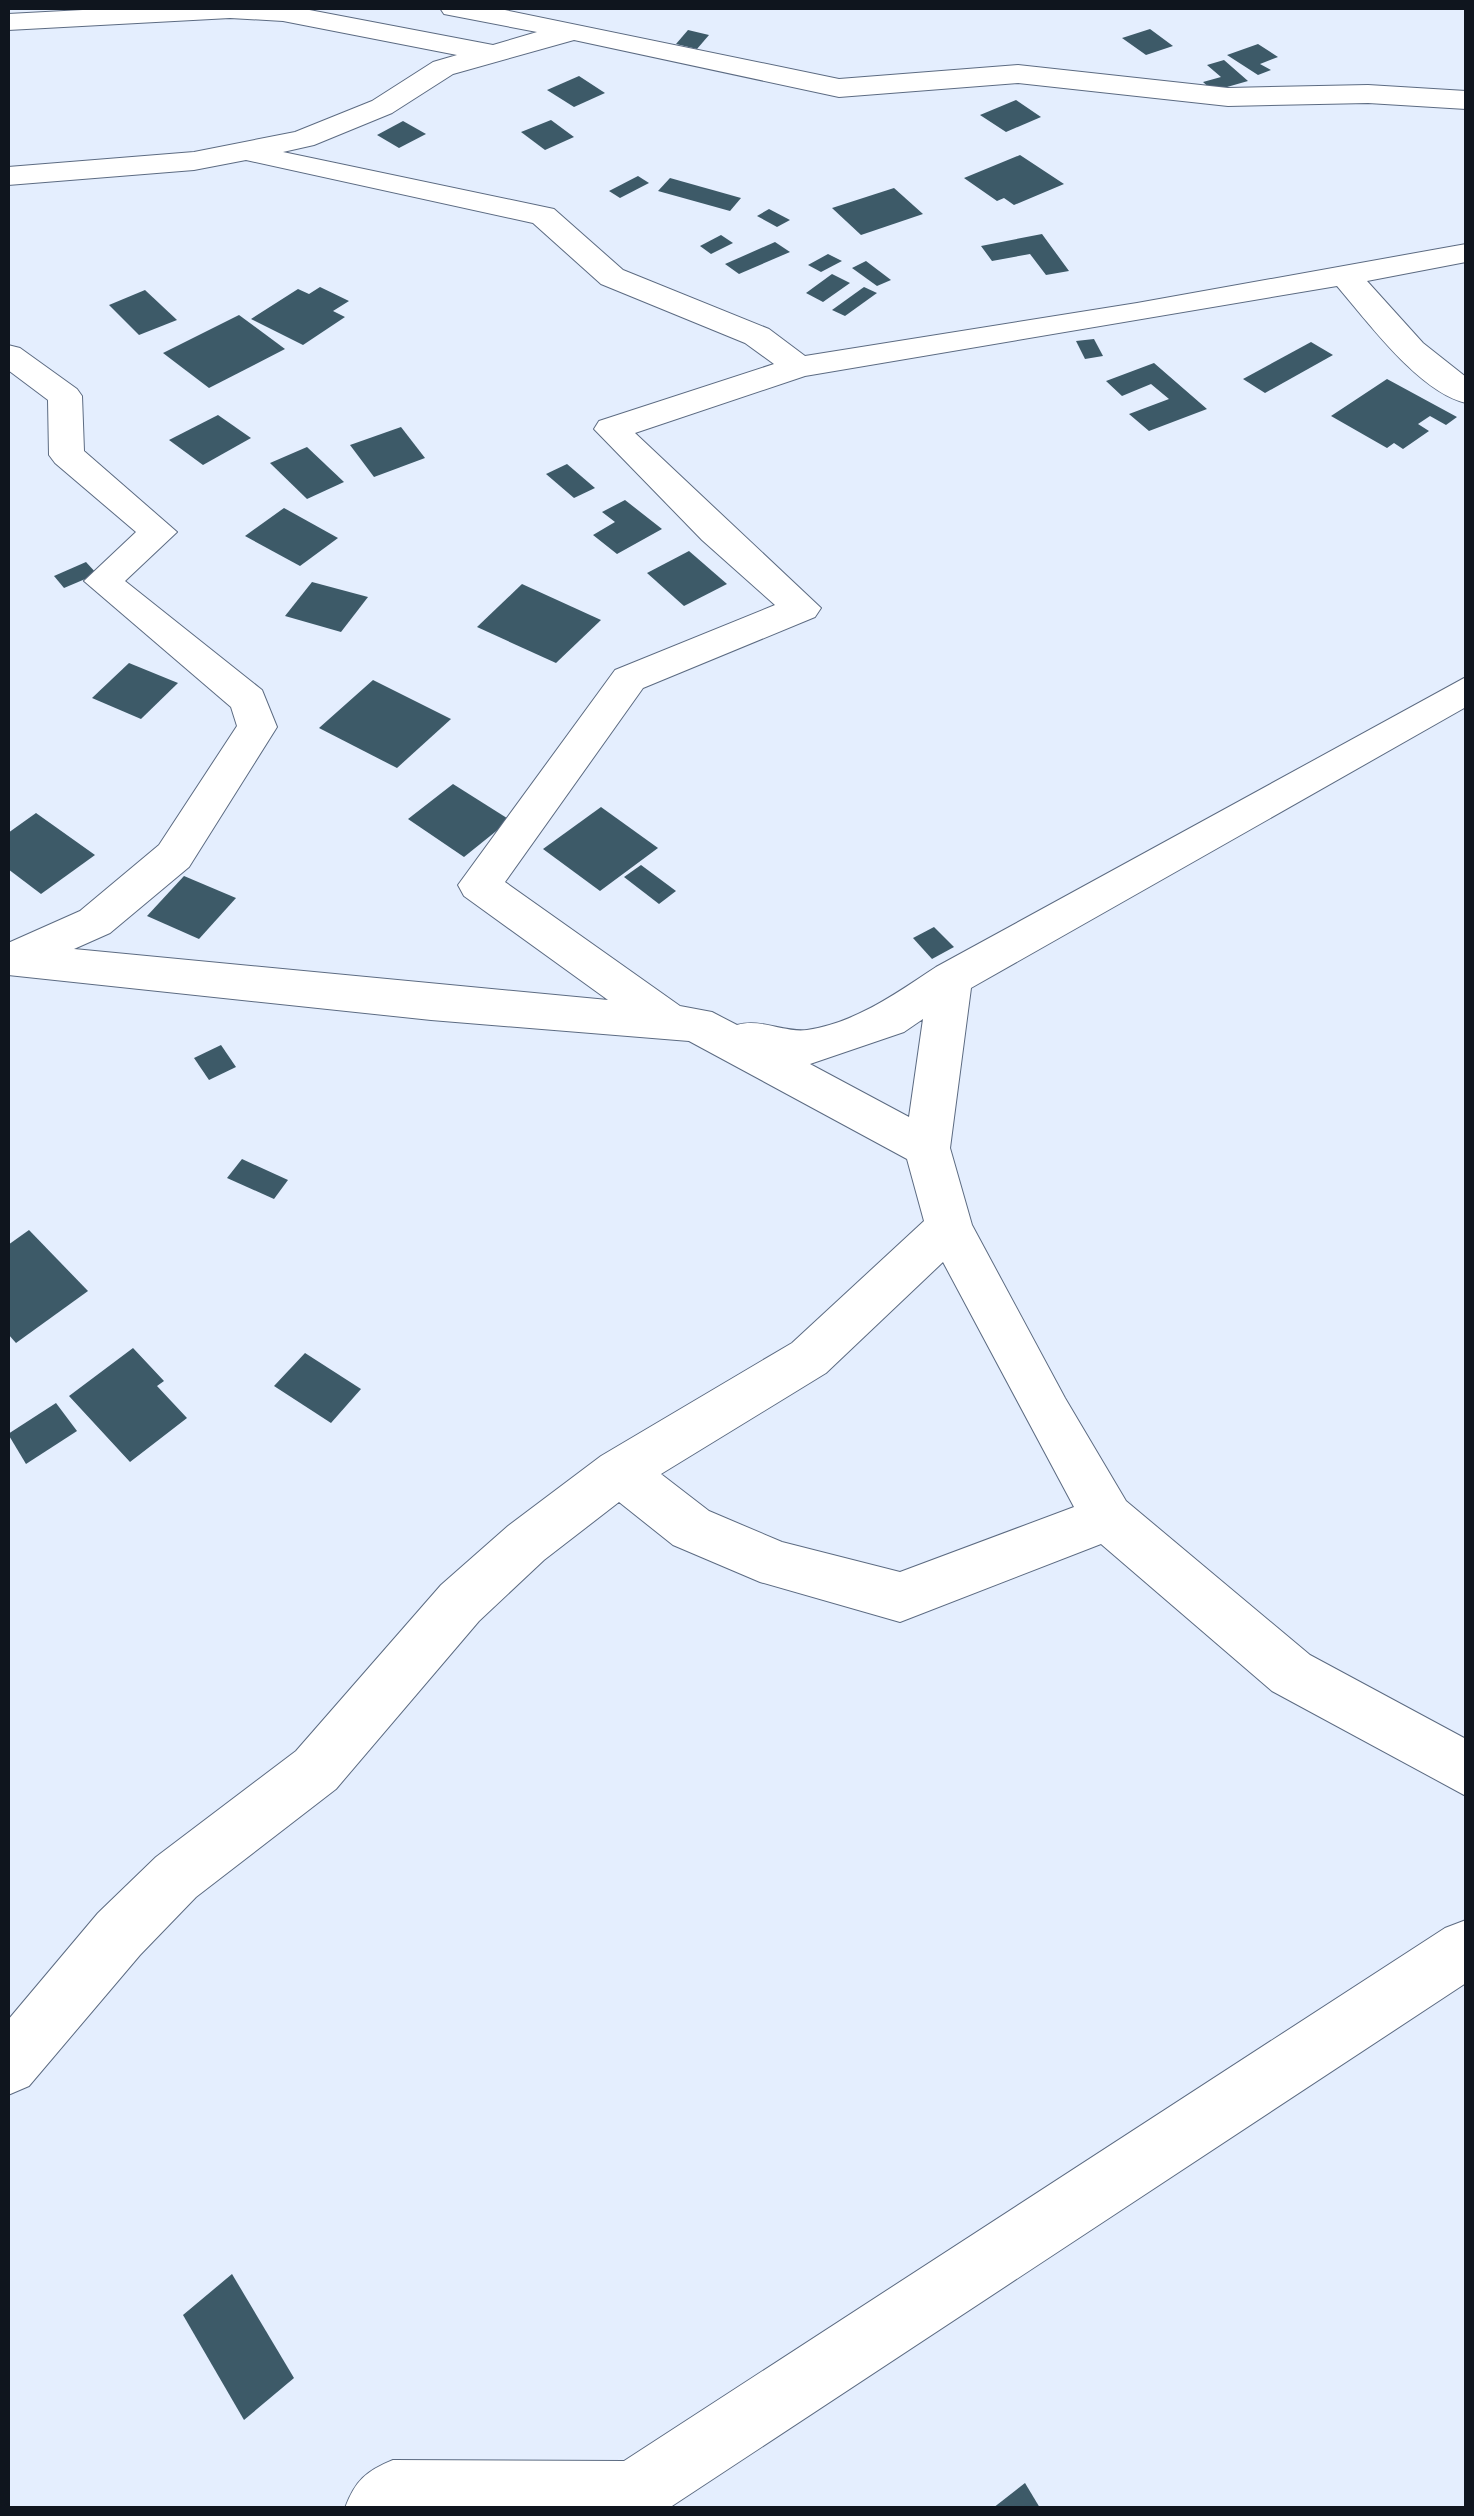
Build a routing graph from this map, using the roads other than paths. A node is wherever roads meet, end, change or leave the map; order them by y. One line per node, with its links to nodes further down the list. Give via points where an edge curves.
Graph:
1 (454, 8): 3 (street)
2 (8, 22): 4 (street, via 283,12)
3 (573, 32): 4 (street); 5 (street, via 840,88 1018,74 1228,98 1368,94)
4 (490, 52): 6 (street, via 443,68 358,119)
5 (1466, 100)
6 (247, 153): 7 (street); 11 (street, via 543,216 612,277 757,336)
7 (8, 176)
8 (1466, 253): 9 (street)
9 (1344, 276): 11 (street); 12 (street, via 1411,350)
10 (8, 355): 14 (street, via 66,396 67,456 160,532 102,581 248,700 257,728 174,856 95,922)
11 (798, 367): 16 (street, via 611,429 802,608 629,678 479,885)
12 (1466, 393)
13 (1466, 690): 15 (street)
14 (10, 959): 16 (street)
15 (951, 978): 17 (street, via 888,1020 806,1048); 18 (street)
16 (671, 1022): 17 (street)
17 (715, 1034): 18 (street)
18 (927, 1148): 19 (street)
19 (949, 1227): 20 (street, via 809,1358); 21 (street)
20 (618, 1472): 21 (street, via 692,1528 778,1565 900,1596); 24 (street, via 460,1603 316,1770 176,1877)
21 (1108, 1518): 22 (street, via 1291,1673)
22 (1466, 1769)
23 (1466, 1949): 25 (street, via 632,2494 393,2493)
24 (8, 2065)
25 (378, 2508)

